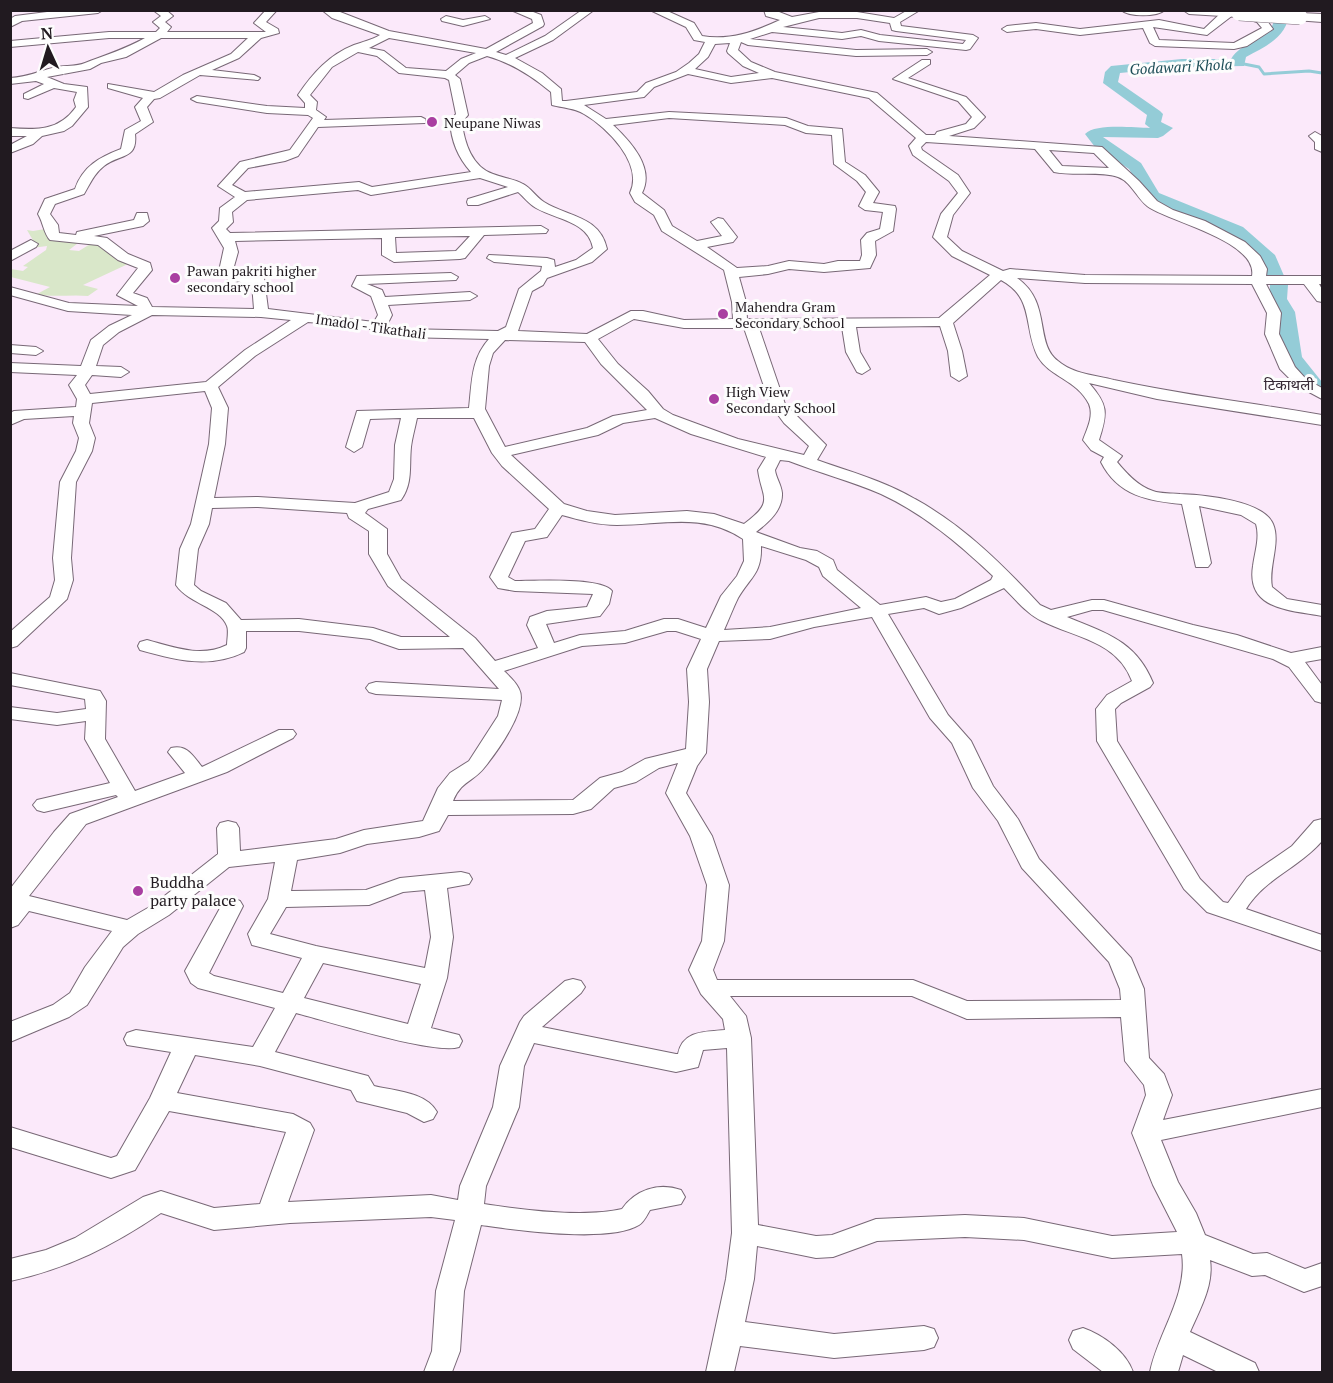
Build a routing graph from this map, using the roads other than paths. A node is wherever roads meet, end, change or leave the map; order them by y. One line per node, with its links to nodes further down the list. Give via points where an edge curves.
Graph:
1 (98, 10): 17 (street)
2 (158, 10): 25 (street, via 168,16 158,22 166,27)
3 (272, 10): 26 (street, via 259,23 274,33)
4 (327, 10): 24 (street)
5 (476, 10): 18 (street, via 446,19 463,23)
6 (516, 10): 31 (street, via 537,17 539,24)
7 (589, 10): 32 (street)
8 (655, 10): 28 (street, via 690,26 698,38)
9 (769, 10): 19 (street)
10 (1127, 10): 11 (main road)
11 (1159, 10)
12 (1189, 10): 14 (main road)
13 (916, 11): 20 (street)
14 (1242, 13): 15 (main road, bridge); 21 (street, via 1207,32 1159,22); 21 (street, via 1261,20 1268,29 1234,45 1155,43)
15 (1296, 14): 16 (main road)
16 (1319, 16)
17 (14, 18)
18 (485, 19)
19 (787, 21): 20 (street, via 819,15); 22 (street)
20 (895, 21): 22 (street, via 896,28 973,38 966,47 875,38 861,33 842,36)
21 (1147, 24): 23 (street, via 1080,32 1036,26)
22 (768, 28): 27 (street)
23 (1007, 29)
24 (387, 34): 30 (street); 31 (street)
25 (159, 35): 26 (street); 29 (street, via 109,35); 37 (street, via 122,55)
26 (258, 35): 34 (street, via 235,56)
27 (740, 39): 28 (street); 36 (street, via 732,51 747,64); 53 (street, via 856,54 929,57 899,79 962,99 979,117 970,126)
28 (712, 41): 33 (street, via 698,62)
29 (10, 44)
30 (355, 48): 35 (street, via 380,52 403,71); 46 (street, via 317,74 304,95 311,102)
31 (488, 52): 32 (street); 35 (street, via 465,61)
32 (508, 60): 45 (street, via 550,84 557,91 556,103)
33 (686, 70): 36 (street, via 731,80); 45 (street, via 650,85 636,97)
34 (198, 72): 38 (street); 43 (street)
35 (448, 75): 58 (street, via 455,81 462,115 456,120 457,135 471,165)
36 (772, 75): 53 (street, via 873,95)
37 (36, 77): 39 (street); 40 (street)
38 (254, 78)
39 (10, 81)
40 (56, 83): 42 (street); 51 (street, via 83,89 82,107 56,131)
41 (112, 86): 43 (street)
42 (27, 96)
43 (152, 96): 68 (street, via 141,108 147,122 129,133 126,151 102,161 85,177 80,191 48,204 44,214 52,234)
44 (197, 99): 46 (street, via 269,111)
45 (566, 105): 48 (street, via 585,110)
46 (310, 111): 49 (street, via 319,115)
47 (421, 120): 49 (street)
48 (602, 123): 70 (street, via 634,157 639,169 640,186 636,193 640,199 659,213 667,228); 74 (street, via 669,115 786,122 806,129 838,132 840,164 873,192 865,206 890,209 886,231 868,240 865,265 789,265)
49 (316, 124): 60 (street, via 290,156 252,162 229,178 224,186)
50 (10, 132): 51 (street)
51 (39, 132): 56 (street)
52 (1323, 134): 55 (street, via 1315,136)
53 (926, 138): 54 (street); 75 (street, via 915,146 917,152 954,178 964,193 947,214 940,237 953,252)
54 (1039, 146): 57 (street, via 1098,150); 57 (street, via 1058,169)
55 (1323, 149)
56 (10, 150)
57 (1121, 173): 77 (street, via 1152,204 1240,245 1253,256)
58 (482, 174): 59 (street); 60 (street, via 371,191 359,186)
59 (520, 188): 61 (street); 73 (street, via 539,204 586,225 600,245 584,263)
60 (243, 196): 67 (street, via 225,212 226,222 219,228)
61 (473, 202)
62 (142, 216): 68 (street, via 138,223)
63 (718, 222): 70 (street, via 730,237)
64 (541, 230): 65 (street)
65 (479, 231): 66 (street); 66 (street, via 460,255 394,258 389,255)
66 (388, 234): 67 (street)
67 (227, 237): 84 (street, via 232,253 227,273 261,282)
68 (65, 238): 83 (street, via 102,241 123,257 145,266 124,293 125,297 144,304)
69 (31, 244): 71 (street)
70 (695, 246): 74 (street, via 727,265)
71 (10, 257)
72 (494, 258): 73 (street, via 547,262)
73 (548, 272): 90 (street, via 526,289 512,329)
74 (732, 273): 87 (street, via 739,302)
75 (1002, 275): 77 (street); 86 (street); 98 (street, via 1023,289 1033,303 1035,333 1047,359)
76 (451, 277): 82 (street, via 362,279 359,286 377,293)
77 (1262, 281): 78 (street); 101 (street, via 1274,313 1272,334 1288,369 1301,382)
78 (1311, 281): 81 (street)
79 (10, 291): 83 (street, Imadol - Tikathali, via 81,309)
80 (470, 296): 82 (street)
81 (1323, 298)
82 (381, 301): 89 (street, via 386,315)
83 (145, 311): 84 (street, Imadol - Tikathali); 96 (street, via 96,343)
84 (261, 313): 85 (street, Imadol - Tikathali)
85 (306, 316): 89 (street, Imadol - Tikathali); 100 (street, via 258,347)
86 (945, 321): 88 (street); 99 (street)
87 (751, 322): 88 (street); 91 (street, via 684,324 631,315); 111 (street, via 773,388 772,397 818,445)
88 (848, 322): 95 (street, via 853,352)
89 (379, 326): 90 (street, Imadol - Tikathali, via 417,335)
90 (501, 335): 91 (street, Imadol - Tikathali); 104 (street, via 486,352 482,366 477,409)
91 (590, 338): 105 (street, via 625,381)
92 (10, 349): 93 (street)
93 (36, 351)
94 (10, 368): 96 (street)
95 (862, 369)
96 (87, 370): 97 (street); 102 (street, via 76,385)
97 (121, 372)
98 (1069, 374): 107 (street, via 1149,393); 112 (street, via 1098,406 1091,440 1114,456 1109,462 1111,466 1149,496)
99 (959, 376)
100 (210, 386): 102 (street); 113 (street, via 220,408)
101 (1323, 394)
102 (83, 405): 106 (street, via 20,414); 124 (street, via 81,423 87,438 69,482 64,580 58,599)
103 (410, 413): 104 (street); 108 (street, via 363,414); 114 (street, via 402,448 399,492)
104 (481, 413): 109 (street)
105 (659, 413): 109 (street, via 619,419 592,432); 110 (street)
106 (10, 420)
107 (1323, 420)
108 (354, 447)
109 (500, 453): 115 (street)
110 (776, 455): 111 (street); 116 (street, via 767,473 773,500 766,516)
111 (808, 462): 118 (street, via 888,492 924,511 967,540)
112 (1190, 501): 117 (street); 119 (street, via 1257,515 1266,536 1261,566 1261,586 1265,592 1281,602)
113 (205, 503): 114 (street); 122 (street, via 189,549 185,585 195,597 225,611)
114 (357, 508): 125 (street, via 355,514 378,529 378,554 394,582)
115 (558, 508): 116 (street, via 615,520 702,517 724,521); 127 (street, via 541,533 518,537 499,576 504,584 515,586 603,591 593,612 537,621)
116 (748, 534): 120 (street, via 827,564 842,584); 123 (street, via 753,561 730,596)
117 (1202, 563)
118 (1002, 575): 120 (street, via 999,583 951,606 939,608 926,602); 121 (street, via 1034,609)
119 (1323, 610)
120 (878, 612): 123 (street, via 770,633); 161 (street, via 940,717 961,741 983,788 1007,819 1030,863 1119,958 1132,989)
121 (1047, 617): 129 (street, via 1092,605 1115,607); 153 (street, via 1117,647 1139,668 1143,683 1107,704 1102,717 1107,741 1192,884 1215,907)
122 (236, 626): 125 (street, via 299,625 373,634 399,643); 126 (street, via 237,648 229,652 197,658)
123 (712, 636): 127 (street, via 678,625 664,625 625,637 580,641); 139 (street, via 697,669)
124 (10, 642)
125 (468, 642): 130 (street)
126 (147, 646)
127 (549, 652): 130 (street)
128 (1323, 653): 129 (street)
129 (1289, 659): 134 (street)
130 (493, 668): 133 (street)
131 (10, 679): 136 (street, via 87,692 96,701)
132 (376, 688): 133 (street)
133 (511, 695): 143 (street, via 508,716 476,765 448,788)
134 (1323, 697)
135 (10, 713): 136 (street, via 57,719)
136 (95, 714): 141 (street, via 95,739)
137 (286, 734): 140 (street)
138 (178, 752): 140 (street)
139 (696, 753): 143 (street, via 652,763 629,777 607,783 584,804 573,807); 159 (street, via 676,793 701,836 718,885 713,941 701,970)
140 (198, 776): 141 (street)
141 (125, 794): 142 (street); 151 (street, via 78,819)
142 (44, 805)
143 (441, 808): 146 (street, via 430,826 419,831 364,837 340,846)
144 (228, 828): 147 (street)
145 (1320, 835): 153 (street, via 1255,882)
146 (287, 854): 147 (street); 150 (street)
147 (229, 858): 154 (street, via 217,862 161,910)
148 (462, 879): 149 (street)
149 (435, 881): 150 (street, via 400,885 360,898); 157 (street, via 442,937)
150 (279, 899): 156 (street, via 259,934 260,939)
151 (15, 905): 154 (street)
152 (232, 906): 160 (street, via 197,971 199,977)
153 (1233, 913): 155 (street)
154 (130, 928): 163 (street, via 115,941 79,999)
155 (1323, 943)
156 (316, 954): 157 (street); 160 (street)
157 (435, 978): 164 (street)
158 (573, 987): 162 (street, via 532,1022)
159 (709, 988): 161 (street, via 914,988 967,1010); 166 (street, via 735,1016)
160 (289, 1003): 164 (street); 169 (street)
161 (1132, 1008): 173 (street, via 1137,1061 1155,1081 1159,1095)
162 (527, 1033): 166 (street, via 676,1064 690,1061 696,1042); 176 (street, via 512,1066 506,1107 474,1186)
163 (10, 1034)
164 (417, 1034): 167 (street)
165 (136, 1038): 168 (street)
166 (739, 1038): 178 (street)
167 (450, 1041)
168 (189, 1045): 169 (street); 171 (street)
169 (260, 1057): 172 (street, via 359,1083 366,1094 414,1105)
170 (1321, 1098): 173 (street)
171 (162, 1100): 174 (street, via 121,1167 111,1168); 177 (street, via 293,1124 301,1130)
172 (424, 1112)
173 (1145, 1132): 179 (street)
174 (10, 1137)
175 (672, 1197): 176 (street, via 641,1203 631,1217 620,1221 532,1222)
176 (469, 1210): 177 (street, via 431,1206); 186 (street, via 450,1292 446,1351)
177 (272, 1215): 180 (street, via 214,1219 161,1202 100,1240 58,1258)
178 (745, 1233): 179 (street, via 816,1247 833,1246 876,1230 965,1226 1024,1229 1112,1247); 182 (street, via 740,1280)
179 (1194, 1242): 181 (street, via 1252,1265 1267,1264 1304,1281); 183 (street, via 1198,1269 1195,1287)
180 (10, 1270)
181 (1323, 1274)
182 (727, 1332): 184 (street, via 834,1346); 187 (street)
183 (1174, 1337): 189 (street); 190 (street)
184 (924, 1338)
185 (1083, 1340): 188 (street)
186 (438, 1372)
187 (720, 1372)
188 (1119, 1372)
189 (1164, 1372)
190 (1245, 1372)

